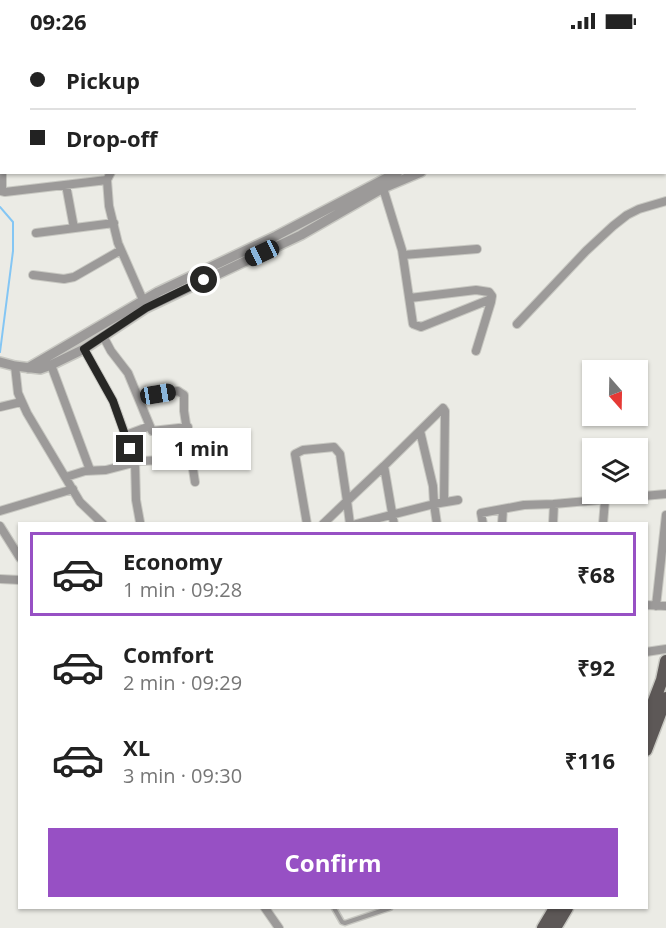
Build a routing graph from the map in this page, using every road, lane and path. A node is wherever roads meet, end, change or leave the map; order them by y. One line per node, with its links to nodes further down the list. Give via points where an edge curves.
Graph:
1 (2, 174): 6 (street)
2 (411, 174): 4 (street)
3 (109, 176): 5 (street); 8 (street, via 107,199)
4 (382, 180): 13 (street); 17 (street); 19 (street, via 301,235 146,308)
5 (66, 185): 6 (street); 9 (street)
6 (1, 191)
7 (666, 201): 18 (street, via 639,209 613,226)
8 (114, 223): 9 (street); 12 (street)
9 (74, 228): 10 (street)
10 (36, 233)
11 (477, 249): 13 (street)
12 (121, 250): 14 (street, via 74,277); 17 (street)
13 (403, 255): 15 (street)
14 (33, 275)
15 (410, 297): 16 (street, via 484,290); 16 (street, via 413,324 421,327)
16 (491, 299): 21 (street)
17 (143, 300): 24 (street)
18 (517, 324)
19 (102, 336): 20 (street); 25 (street, via 128,373)
20 (84, 349): 23 (street); 32 (street, via 113,401)
21 (476, 351)
22 (6, 364): 24 (street); 26 (street)
23 (51, 366): 24 (street); 36 (street)
24 (28, 368)
25 (138, 397): 29 (street); 30 (street, via 180,392 184,395)
26 (21, 402): 27 (street); 37 (street)
27 (2, 407): 28 (street)
28 (0, 417)
29 (150, 426): 30 (street, via 155,432); 32 (street)
30 (188, 427): 34 (street)
31 (420, 431): 35 (street); 44 (street, via 443,408); 46 (street)
32 (126, 435): 33 (street)
33 (135, 462): 34 (street, via 163,460); 36 (street); 54 (street)
34 (194, 465): 38 (street)
35 (384, 466): 43 (street); 51 (street)
36 (90, 470): 37 (street)
37 (66, 477): 39 (street)
38 (195, 482)
39 (73, 489): 50 (street); 53 (street, via 84,508)
40 (666, 494): 41 (street)
41 (648, 496)
42 (458, 500): 44 (street)
43 (347, 501): 55 (street, via 338,450 330,447 298,452 296,462); 56 (street); 57 (street)
44 (444, 502): 46 (street)
45 (582, 502): 47 (street)
46 (434, 504): 51 (street); 60 (street)
47 (554, 504): 49 (street); 63 (street)
48 (605, 504): 64 (street)
49 (503, 509): 61 (street, via 481,513); 62 (street)
50 (0, 511)
51 (393, 514): 58 (street); 59 (street)
52 (666, 515): 70 (street)
53 (101, 522)
54 (140, 522)
55 (307, 522)
56 (325, 522)
57 (350, 522)
58 (363, 522)
59 (394, 522)
60 (437, 522)
61 (483, 522)
62 (502, 522)
63 (553, 522)
64 (603, 522)
65 (0, 526): 66 (street)
66 (18, 555)
67 (0, 579): 68 (street)
68 (18, 580)
69 (648, 605): 70 (street)
70 (656, 606): 71 (street)
71 (666, 606)
72 (666, 649): 73 (street)
73 (648, 652)
74 (666, 661): 75 (main road)
75 (664, 681): 77 (main road)
76 (666, 698): 78 (main road)
77 (648, 717)
78 (648, 745)
79 (266, 909): 84 (street)
80 (335, 909): 81 (lane, via 345,923)
81 (387, 909)
82 (554, 909): 85 (main road)
83 (566, 909): 86 (main road)
84 (279, 928)
85 (543, 928)
86 (555, 928)

